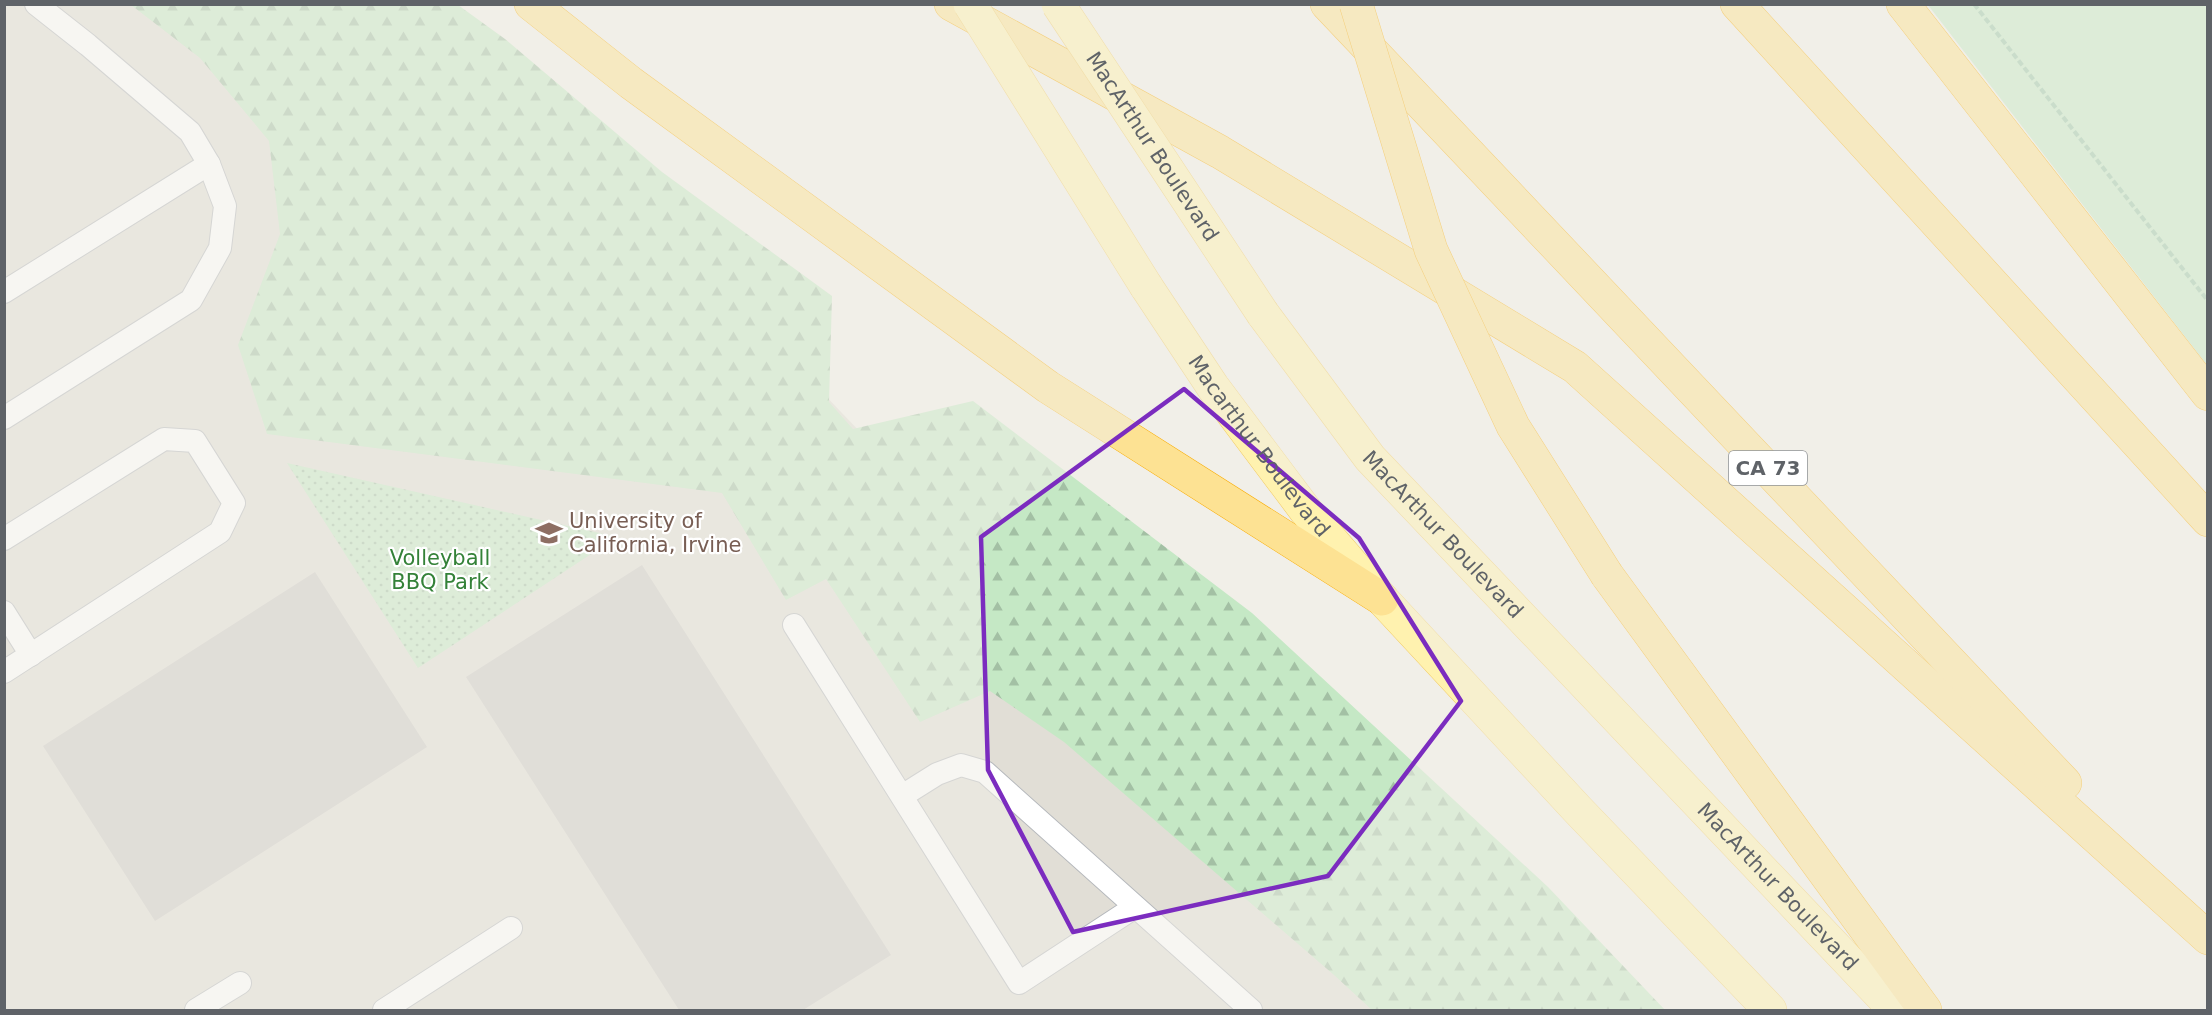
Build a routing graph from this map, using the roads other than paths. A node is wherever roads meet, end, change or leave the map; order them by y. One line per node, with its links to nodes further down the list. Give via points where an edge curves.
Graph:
1 (36, 4): 10 (lane, via 190,132)
2 (531, 4): 16 (highway, via 631,83 1048,387)
3 (951, 4): 24 (highway, via 1220,152 1575,367)
4 (970, 4): 16 (main road, Macarthur Boulevard, bridge, via 1213,387 1306,511)
5 (1058, 4): 30 (main road, MacArthur Boulevard, bridge, via 1263,314 1370,458)
6 (1327, 4): 24 (highway, CA 73)
7 (1356, 4): 31 (highway, bridge, via 1431,250 1513,426 1606,575)
8 (1737, 4): 14 (highway)
9 (1903, 4): 12 (highway)
10 (209, 164): 11 (lane); 13 (lane, via 225,206 220,248 190,300)
11 (4, 292)
12 (2208, 394)
13 (4, 417)
14 (2208, 520)
15 (4, 539): 19 (lane, via 164,439 195,441 234,503 220,532)
16 (1382, 599): 29 (main road)
17 (4, 612): 19 (lane)
18 (794, 625): 21 (lane)
19 (31, 655): 20 (lane)
20 (4, 672)
21 (902, 796): 22 (lane, via 937,774 961,765 985,772); 22 (lane, via 1019,983)
22 (1135, 907): 28 (lane)
23 (511, 928): 27 (lane)
24 (2208, 936)
25 (240, 983): 26 (lane)
26 (196, 1011)
27 (384, 1011)
28 (1251, 1011)
29 (1770, 1011)
30 (1895, 1011)
31 (1925, 1011)

